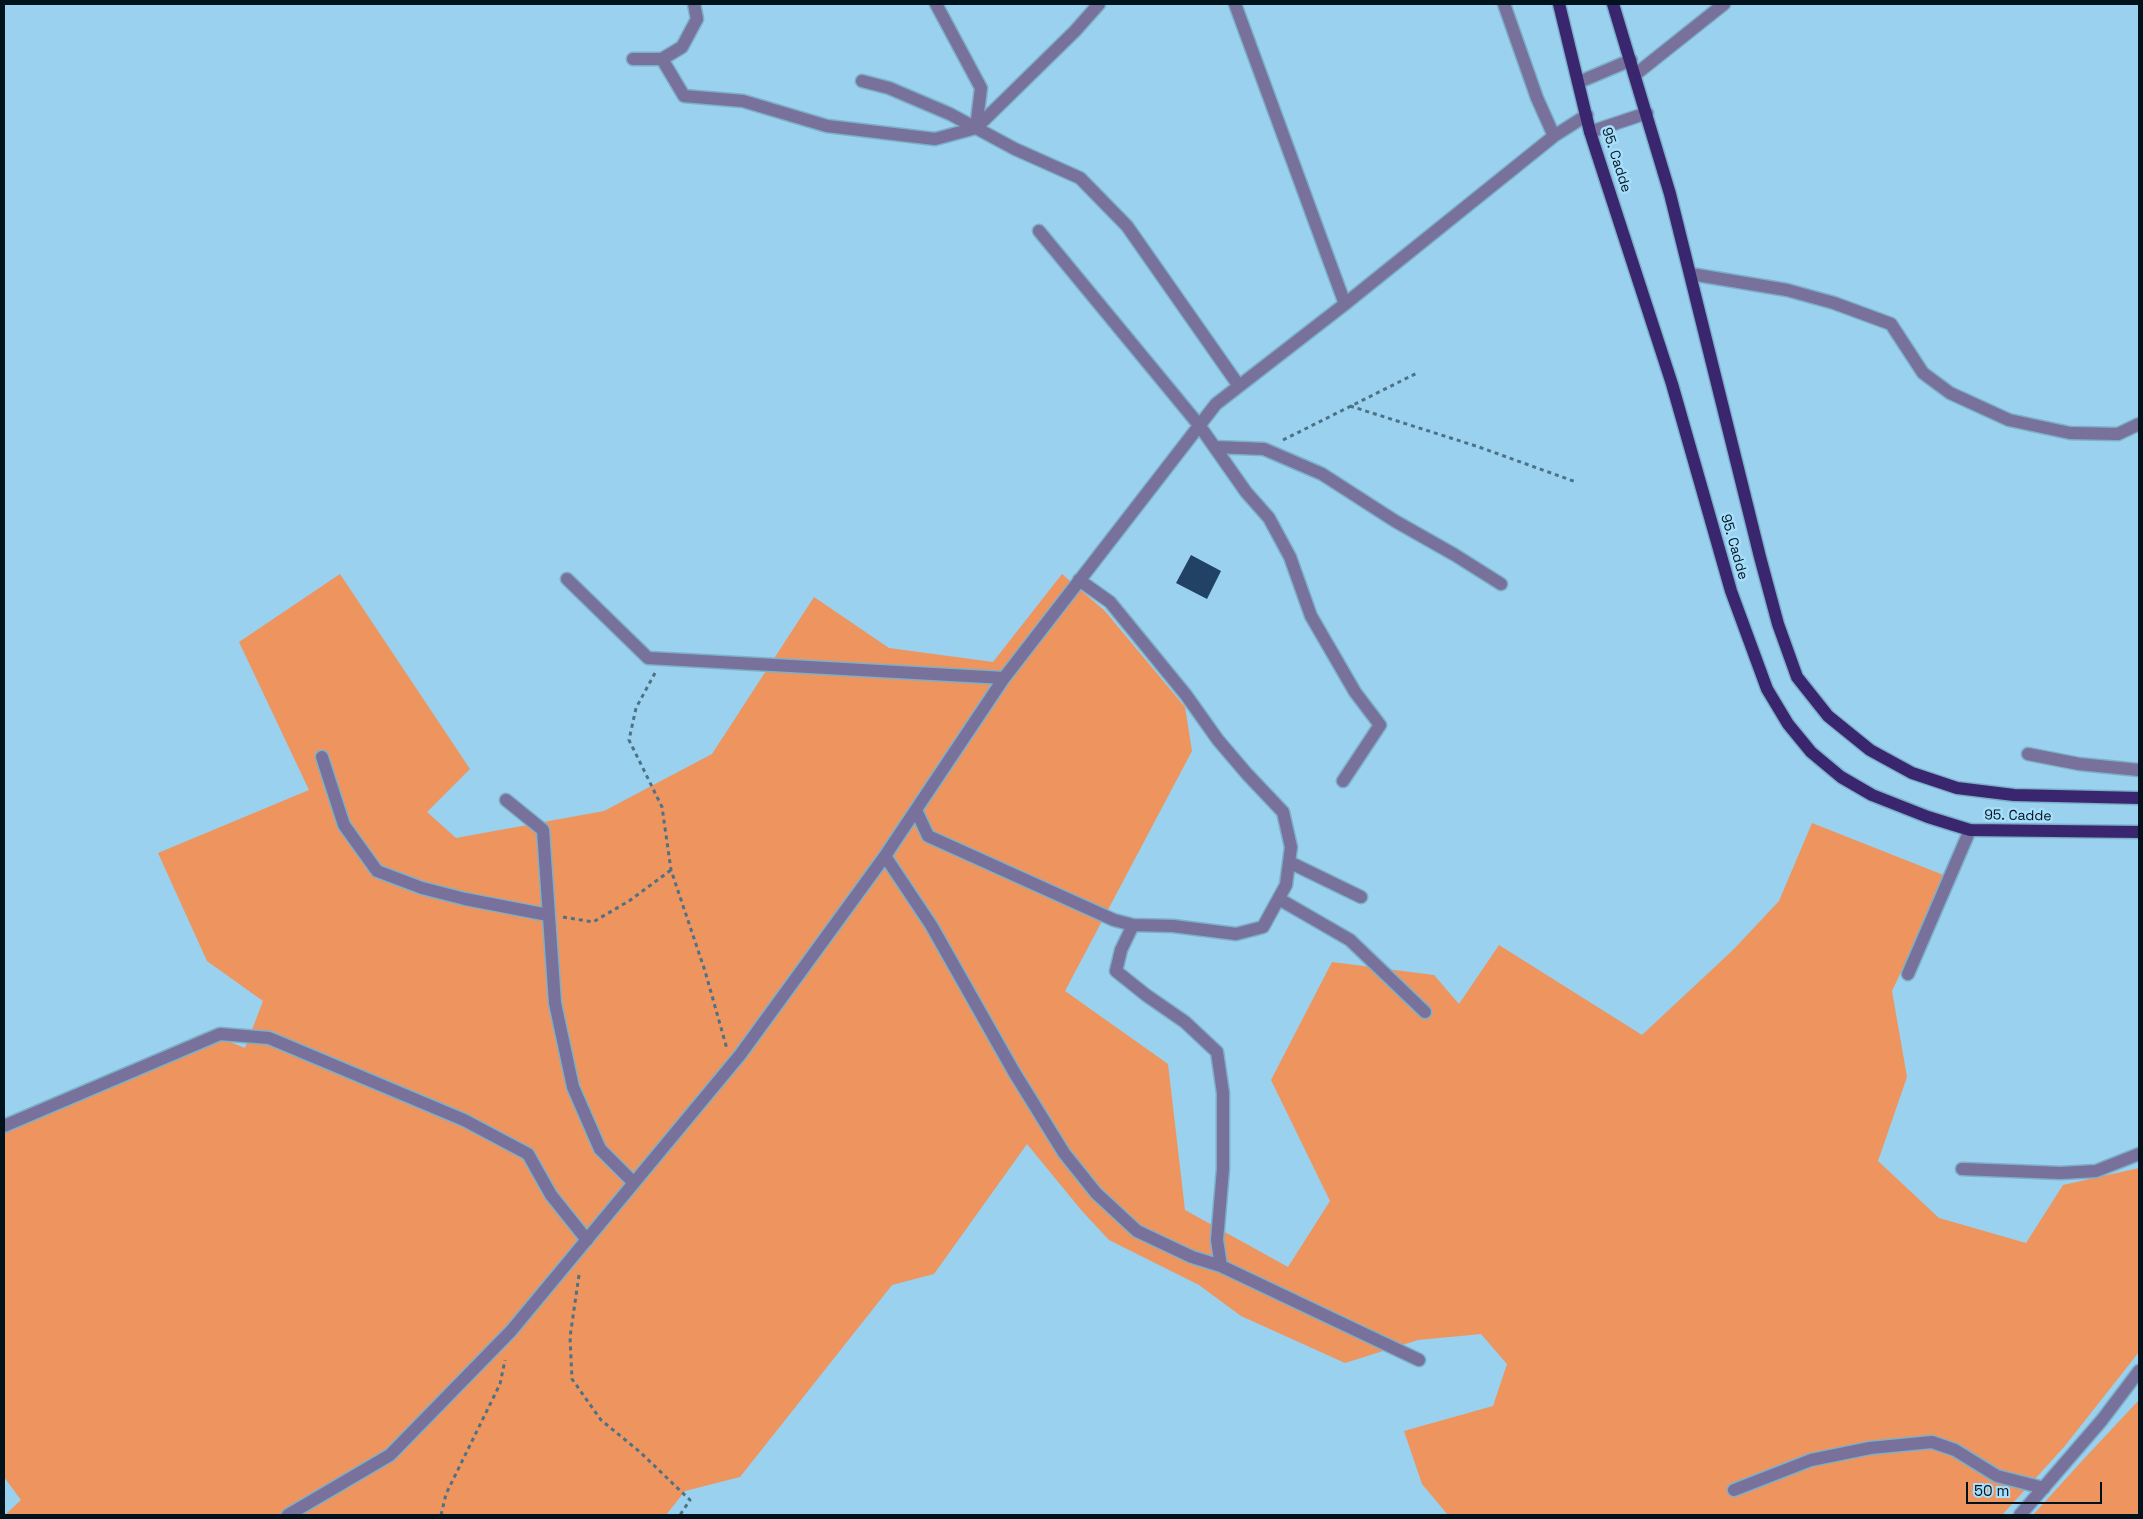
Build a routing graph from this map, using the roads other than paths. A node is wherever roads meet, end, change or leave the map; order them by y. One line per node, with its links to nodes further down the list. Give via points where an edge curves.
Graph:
1 (694, 4): 10 (street, via 697,19 682,48)
2 (936, 4): 17 (street, via 981,88)
3 (1099, 4): 17 (street)
4 (1235, 4): 22 (street)
5 (1504, 4): 19 (street, via 1536,98)
6 (1558, 4): 14 (main road, 95. Cadde)
7 (1613, 4): 11 (main road, 95. Cadde)
8 (1724, 4): 12 (street)
9 (633, 59): 10 (street)
10 (662, 60): 17 (street, via 684,96 743,101 827,126 935,139)
11 (1631, 60): 12 (main road, 95. Cadde); 14 (street)
12 (1636, 74): 15 (main road, 95. Cadde)
13 (862, 81): 17 (street, via 889,88)
14 (1579, 82): 16 (main road, 95. Cadde)
15 (1647, 113): 18 (street); 21 (main road, 95. Cadde)
16 (1587, 115): 18 (main road, 95. Cadde); 19 (street)
17 (976, 128): 23 (street, via 1015,150 1080,178 1127,226)
18 (1590, 132): 38 (main road, 95. Cadde, via 1672,384 1731,591 1767,689 1805,745 1841,777 1872,795)
19 (1554, 136): 22 (street)
20 (1039, 231): 25 (street)
21 (1691, 274): 24 (street, via 1787,290 1891,324 1923,373 1950,393 2009,420 2070,433 2118,434); 35 (main road, 95. Cadde, via 1711,365 1778,624 1797,677 1828,716 1870,750 1912,773 1957,788 2014,795)
22 (1344, 304): 23 (street)
23 (1239, 386): 25 (street, via 1216,404)
24 (2139, 424)
25 (1199, 425): 26 (street); 28 (street)
26 (1215, 447): 29 (street, via 1264,449 1322,474); 34 (street, via 1246,492 1269,518 1290,557 1311,616 1355,692 1380,725)
27 (568, 580): 30 (street, via 648,658)
28 (1079, 580): 30 (street); 41 (street, via 1110,602 1186,695 1218,740 1283,812 1291,847)
29 (1501, 584)
30 (1004, 678): 37 (street)
31 (2028, 754): 33 (street, via 2079,764)
32 (322, 757): 44 (street, via 344,826 377,871 465,900)
33 (2139, 770)
34 (1343, 781)
35 (2139, 798)
36 (506, 800): 44 (street, via 543,830)
37 (916, 810): 40 (street); 45 (street, via 928,836 1114,920)
38 (1970, 830): 39 (main road, 95. Cadde); 46 (street)
39 (2139, 832)
40 (885, 856): 51 (street, via 732,1064); 53 (street, via 931,925 1064,1153 1096,1193 1137,1231 1192,1257)
41 (1289, 862): 42 (street); 43 (street, via 1286,885)
42 (1362, 898)
43 (1279, 899): 45 (street, via 1263,927 1236,934); 47 (street, via 1350,940)
44 (548, 915): 51 (street, via 555,1003 573,1087 600,1149)
45 (1133, 925): 53 (street, via 1116,970 1185,1022 1218,1052 1223,1093 1223,1170 1217,1240)
46 (1908, 974)
47 (1425, 1012)
48 (4, 1126): 52 (street, via 220,1034 269,1038 464,1120 528,1154 551,1196)
49 (2139, 1154): 50 (street, via 2096,1171 2061,1173)
50 (1962, 1169)
51 (634, 1183): 52 (street)
52 (587, 1240): 58 (street, via 511,1332 390,1455)
53 (1221, 1266): 54 (street)
54 (1418, 1360)
55 (2139, 1371): 56 (street)
56 (2044, 1488): 57 (street, via 1996,1476 1955,1450 1932,1442 1870,1448 1811,1460); 59 (street)
57 (1734, 1490)
58 (288, 1515)
59 (2020, 1515)

